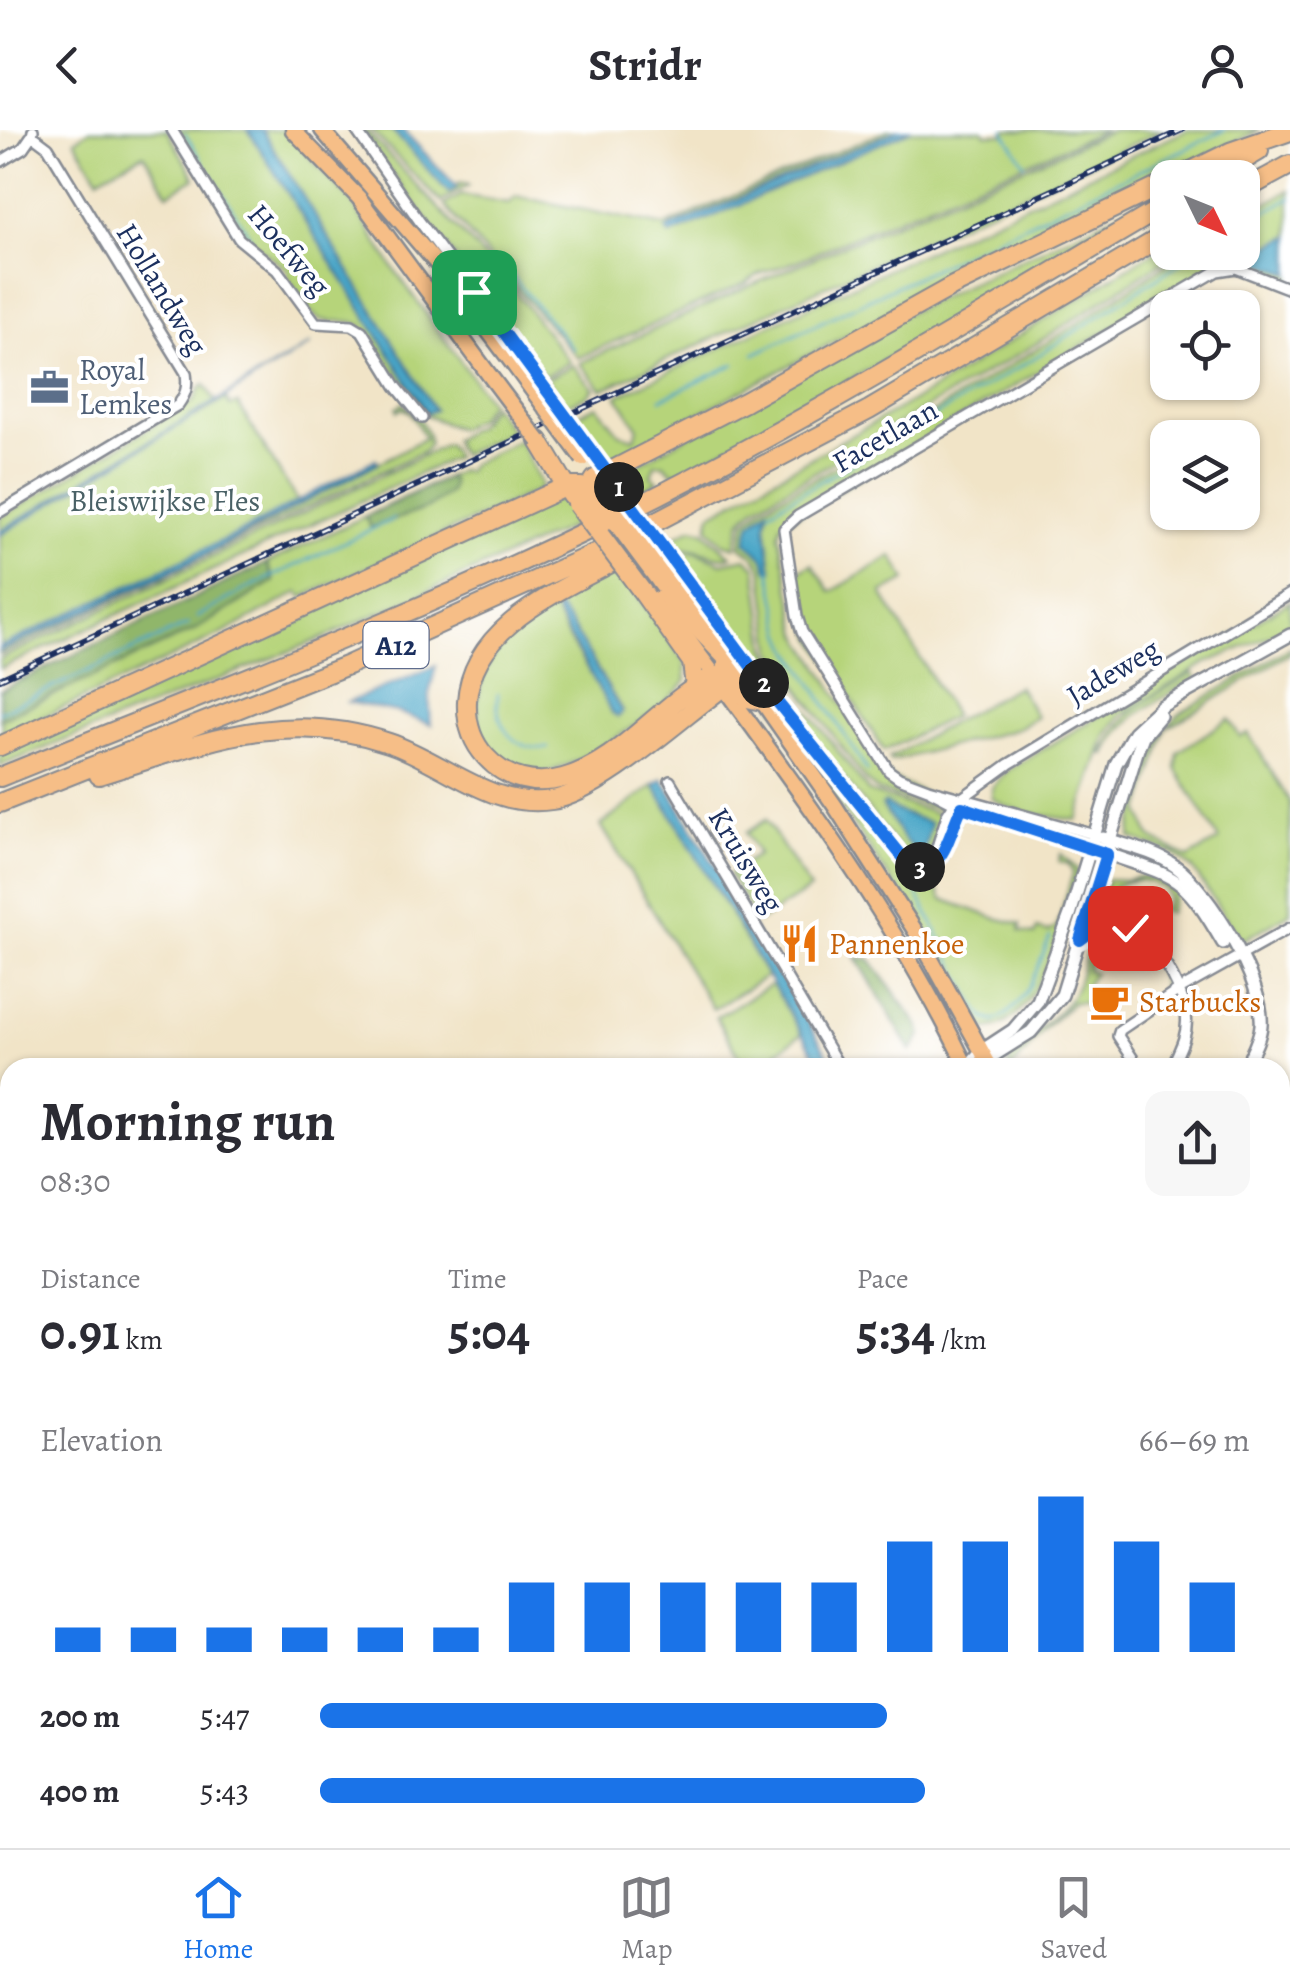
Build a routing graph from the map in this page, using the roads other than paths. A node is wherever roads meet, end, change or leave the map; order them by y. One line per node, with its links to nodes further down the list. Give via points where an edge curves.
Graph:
1 (172, 130): 17 (street, Hoefweg, via 239,239 277,270 316,323 362,331)
2 (293, 130): 18 (main road, bridge, via 359,198)
3 (322, 130): 16 (main road)
4 (356, 130): 16 (street)
5 (32, 133): 9 (street, via 23,148); 21 (street, Hollandweg, via 48,147 186,374 186,395)
6 (1290, 133): 7 (highway); 8 (highway)
7 (1214, 160)
8 (1243, 160)
9 (0, 162)
10 (1290, 165): 11 (highway)
11 (1260, 181)
12 (1150, 191): 20 (highway, A12, via 938,294)
13 (1150, 215): 30 (highway, A12, via 878,377 607,521 350,638)
14 (1150, 244): 19 (highway, A12)
15 (1290, 289): 34 (street, Facetlaan, via 1236,268 1217,271 787,525 785,546 806,641 889,771)
16 (520, 363): 20 (main road, bridge, via 588,456)
17 (422, 418)
18 (538, 441): 20 (highway)
19 (760, 470): 26 (highway, A12, via 508,626 476,668 468,720 478,747 496,767 545,781 594,763); 32 (highway, A12, via 428,631)
20 (583, 485): 22 (highway, bridge); 22 (main road, bridge, via 609,532); 22 (main road, bridge, via 635,519); 29 (highway, A12, via 546,496)
21 (0, 512)
22 (660, 580): 25 (highway); 26 (highway); 27 (street)
23 (1290, 594): 34 (street, Jadeweg, via 1009,764)
24 (1290, 635): 28 (street)
25 (725, 668): 26 (highway, A12); 27 (highway); 32 (highway, A12, via 600,779 553,800 500,796 389,743 296,727 229,734)
26 (695, 688)
27 (756, 696): 34 (street, via 915,866 932,866 943,855); 42 (main road, via 746,718 898,938); 43 (main road, via 908,920)
28 (1183, 697): 35 (street, via 1162,706 1124,746); 36 (street, via 1144,736)
29 (0, 746)
30 (0, 777)
31 (670, 781): 41 (street, Kruisweg)
32 (21, 794): 33 (highway, A12)
33 (0, 803)
34 (960, 803): 35 (street, Facetlaan)
35 (1093, 842): 36 (street); 44 (street, via 1038,1001)
36 (1109, 847): 38 (street); 39 (street, via 1180,881)
37 (1290, 928): 39 (street)
38 (1080, 940): 40 (street, via 1101,924 1130,928 1158,952); 45 (street, via 1057,1003 1031,1032)
39 (1236, 958): 40 (street); 48 (street, via 1258,997 1260,1035)
40 (1178, 990): 46 (street, via 1118,1032); 47 (street, via 1187,1016)
41 (834, 1058)
42 (962, 1058)
43 (985, 1058)
44 (988, 1058)
45 (989, 1058)
46 (1133, 1058)
47 (1175, 1058)
48 (1249, 1058)

